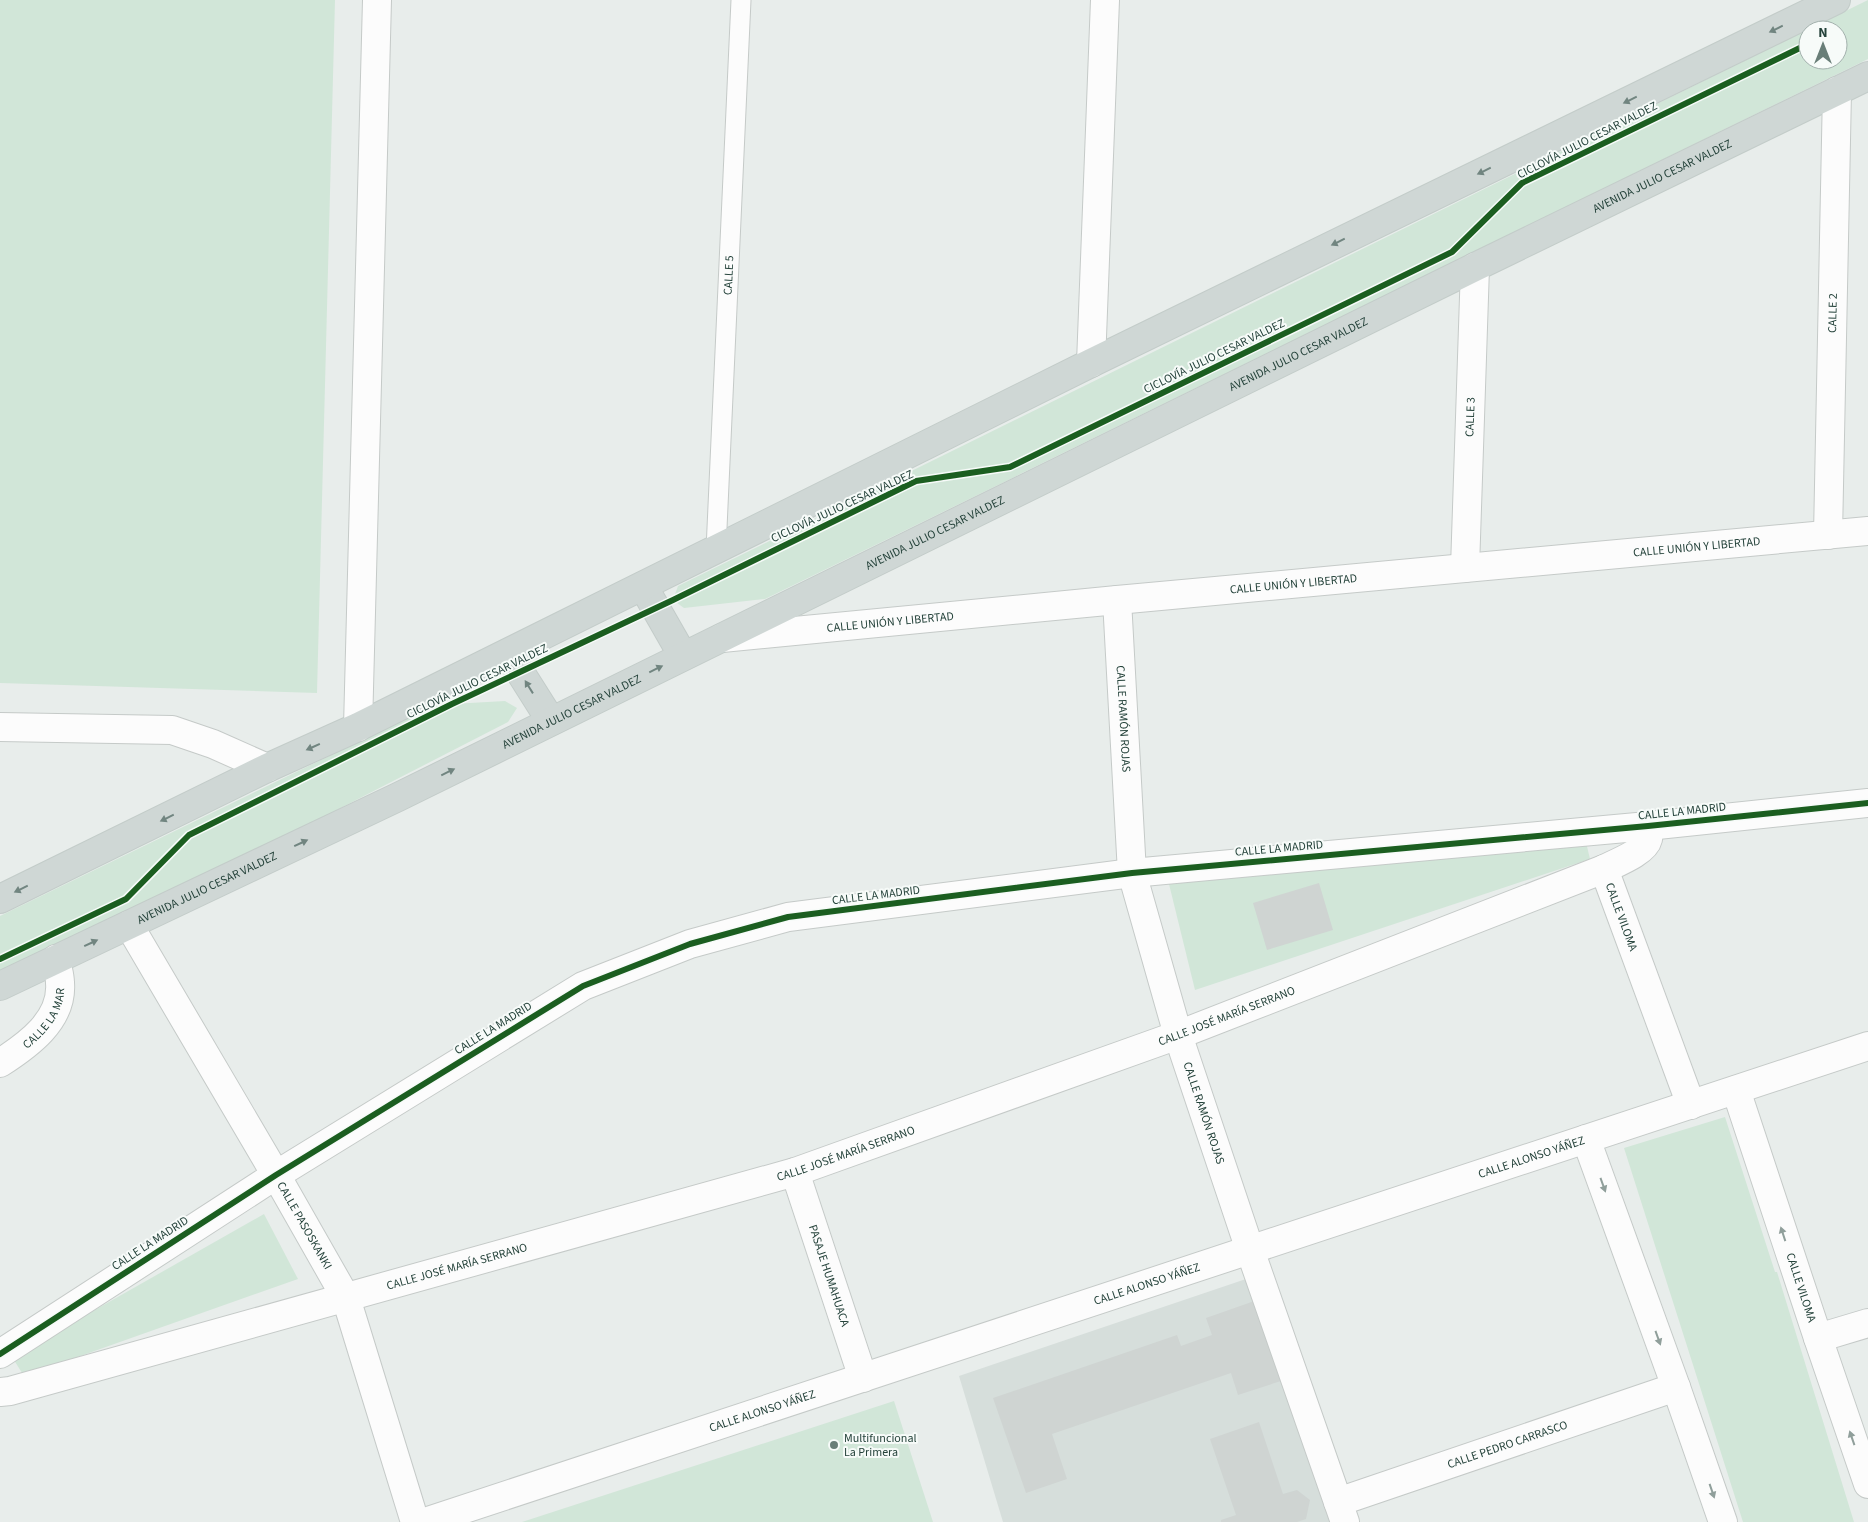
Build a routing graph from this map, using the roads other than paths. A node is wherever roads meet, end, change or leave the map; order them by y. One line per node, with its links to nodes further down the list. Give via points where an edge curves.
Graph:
1 (377, 0): 20 (street)
2 (741, 0): 11 (lane, CALLE 5)
3 (1105, 0): 8 (street)
4 (1836, 0): 8 (main road, one-way to 8)
5 (1868, 76): 6 (main road, AVENIDA JULIO CESAR VALDEZ)
6 (1837, 91): 7 (main road, AVENIDA JULIO CESAR VALDEZ); 10 (street, CALLE 2)
7 (1475, 267): 12 (street, CALLE 3); 15 (main road, AVENIDA JULIO CESAR VALDEZ)
8 (1091, 363): 11 (main road)
9 (1868, 531): 10 (street, CALLE UNIÓN Y LIBERTAD)
10 (1828, 535): 12 (street, CALLE UNIÓN Y LIBERTAD)
11 (716, 550): 13 (main road)
12 (1465, 568): 14 (street, CALLE UNIÓN Y LIBERTAD)
13 (643, 586): 16 (main road); 17 (main road)
14 (1117, 600): 15 (street, CALLE UNIÓN Y LIBERTAD); 25 (street, CALLE RAMÓN ROJAS)
15 (718, 638): 17 (main road, AVENIDA JULIO CESAR VALDEZ)
16 (508, 653): 18 (main road, one-way to 16); 20 (main road)
17 (683, 656): 18 (main road, AVENIDA JULIO CESAR VALDEZ, one-way to 17)
18 (551, 721): 27 (main road, AVENIDA JULIO CESAR VALDEZ, one-way to 18)
19 (0, 727): 21 (street, via 172,730)
20 (358, 728): 21 (main road, one-way to 21)
21 (267, 768): 26 (main road, one-way to 26)
22 (1868, 803): 23 (street, CALLE LA MADRID)
23 (1648, 826): 24 (street, CALLE JOSÉ MARÍA SERRANO, via 1649,838 1645,845 1633,855); 25 (street, CALLE LA MADRID)
24 (1604, 869): 30 (street, CALLE JOSÉ MARÍA SERRANO); 34 (street, CALLE VILOMA)
25 (1132, 873): 30 (street, CALLE RAMÓN ROJAS); 37 (street, CALLE LA MADRID, via 788,917 690,944 583,986)
26 (0, 899)
27 (129, 925): 28 (main road, AVENIDA JULIO CESAR VALDEZ, one-way to 27); 37 (street, CALLE PASOSKANKI)
28 (56, 960): 29 (main road, AVENIDA JULIO CESAR VALDEZ); 32 (street, CALLE LA MAR, via 60,984 57,1005 47,1025 21,1050)
29 (0, 986)
30 (1178, 1034): 36 (street, CALLE JOSÉ MARÍA SERRANO); 38 (street, CALLE RAMÓN ROJAS)
31 (1868, 1046): 33 (street, CALLE ALONSO YÁÑEZ)
32 (0, 1063)
33 (1736, 1090): 34 (street, CALLE ALONSO YÁÑEZ); 41 (street, CALLE VILOMA, one-way to 33)
34 (1691, 1105): 35 (street, CALLE ALONSO YÁÑEZ)
35 (1586, 1139): 38 (street, CALLE ALONSO YÁÑEZ); 44 (street, one-way to 44)
36 (795, 1172): 39 (street, CALLE JOSÉ MARÍA SERRANO); 43 (street, PASAJE HUMAHUACA)
37 (276, 1175): 39 (street, CALLE PASOSKANKI); 42 (street, CALLE LA MADRID)
38 (1250, 1250): 43 (street, CALLE ALONSO YÁÑEZ); 47 (street, CALLE RAMÓN ROJAS)
39 (346, 1298): 45 (street, CALLE JOSÉ MARÍA SERRANO); 48 (street, CALLE PASOSKANKI)
40 (1868, 1323): 41 (street)
41 (1818, 1338): 46 (street, CALLE VILOMA, one-way to 41)
42 (0, 1354)
43 (863, 1378): 49 (street, CALLE ALONSO YÁÑEZ)
44 (1676, 1387): 47 (street, CALLE PEDRO CARRASCO); 50 (street, one-way to 50)
45 (0, 1392)
46 (1868, 1484)
47 (1342, 1512)
48 (415, 1522)
49 (425, 1522)
50 (1722, 1522)

